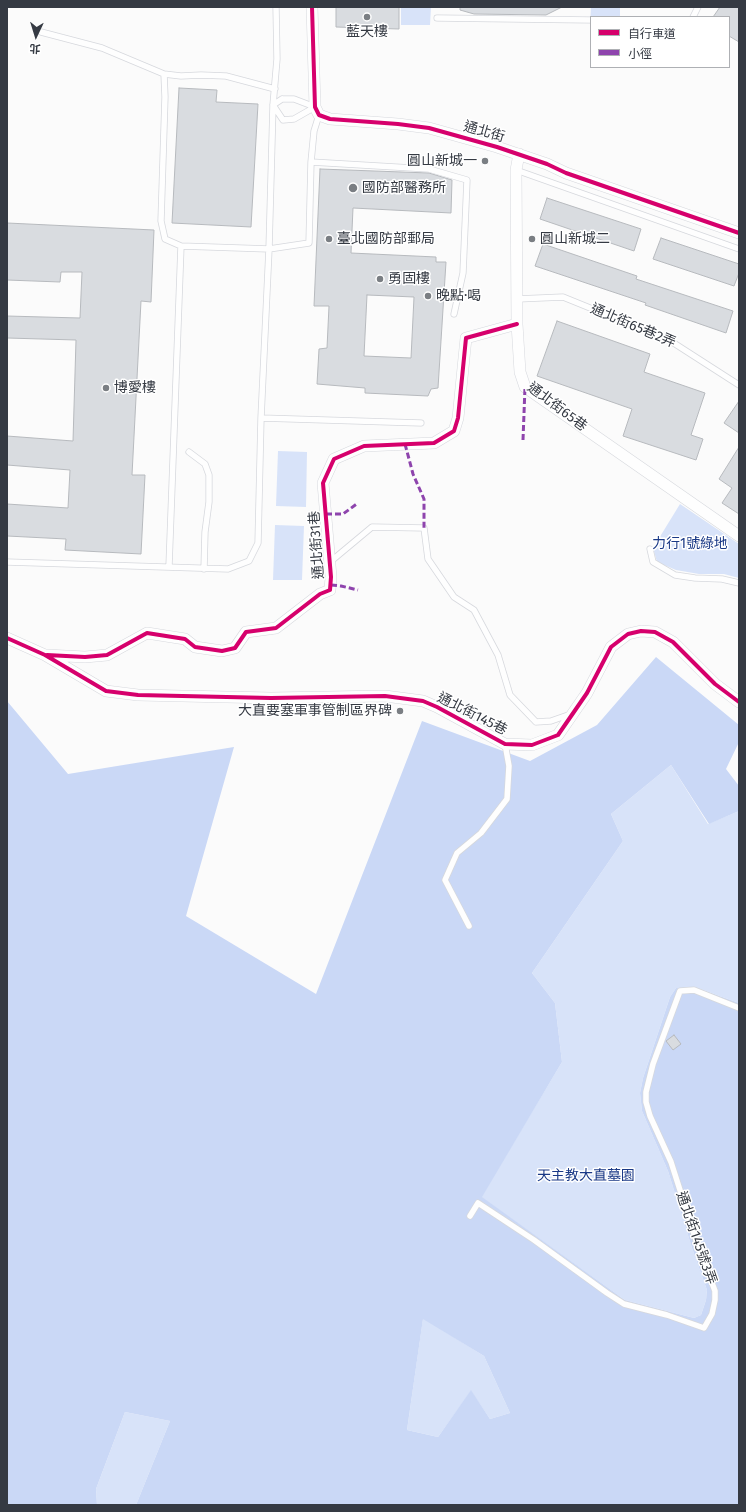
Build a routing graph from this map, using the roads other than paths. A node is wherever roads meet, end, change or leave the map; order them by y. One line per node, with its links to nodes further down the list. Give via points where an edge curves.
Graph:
1 (276, 7): 9 (lane, via 278,59)
2 (312, 7): 11 (street)
3 (698, 7): 4 (lane)
4 (694, 16)
5 (437, 18): 6 (lane)
6 (590, 20)
7 (41, 32): 8 (lane, via 102,48)
8 (164, 74): 9 (lane, via 226,76); 16 (lane, via 161,221 165,240)
9 (275, 89): 10 (lane)
10 (273, 105): 11 (lane, via 282,99 294,99); 11 (lane, via 283,120); 17 (lane)
11 (317, 111): 12 (street, 通北街, via 330,119 429,128); 13 (lane)
12 (519, 154): 14 (street, 通北街65巷); 15 (street, 通北街, via 566,173)
13 (311, 162): 17 (lane, via 309,243); 20 (lane, via 429,169 467,180 462,272)
14 (516, 170): 18 (lane); 19 (street, 通北街65巷)
15 (739, 232)
16 (181, 246): 17 (lane); 30 (lane)
17 (269, 249): 23 (lane)
18 (739, 249)
19 (517, 299): 21 (street, 通北街65巷); 22 (lane, 通北街65巷2弄, via 563,297 669,340)
20 (454, 314)
21 (517, 324): 26 (street, 通北街65巷, via 520,372 525,387); 29 (street, 通北街31巷, via 466,338 458,418 454,431 434,443 364,446 334,459 324,483)
22 (739, 385)
23 (261, 418): 24 (lane); 31 (lane, via 258,543 248,561 228,569)
24 (421, 423)
25 (189, 452): 31 (lane, via 205,464 209,475)
26 (739, 536)
27 (650, 549): 32 (lane, via 653,562 676,575)
28 (7, 562): 30 (lane)
29 (330, 562): 34 (street, 通北街31巷, via 330,590 320,594 276,628 246,632 236,648 209,650 195,647 185,639 147,633 107,655); 36 (lane, via 372,527 424,528 428,559 454,596 474,610 498,655 510,695 536,722 552,721)
30 (169, 566): 31 (lane)
31 (204, 568)
32 (739, 583)
33 (7, 638): 34 (street, 通北街145巷)
34 (45, 655): 37 (street, 通北街145巷, via 106,691 138,695 271,698 385,696 423,701)
35 (739, 702): 36 (street, 通北街145巷, via 715,684 673,642 654,632 641,631 628,634 611,647 587,694)
36 (573, 713): 37 (street, 通北街145巷, via 558,735 532,745)
37 (505, 744): 38 (lane, via 509,766 507,798 481,833 457,853 445,880)
38 (468, 926)
39 (739, 1008): 40 (lane, 通北街145號3弄, via 694,990 680,991 653,1064 646,1092 650,1116 671,1162 715,1291 712,1314 704,1328 624,1304 478,1203)
40 (470, 1216)

